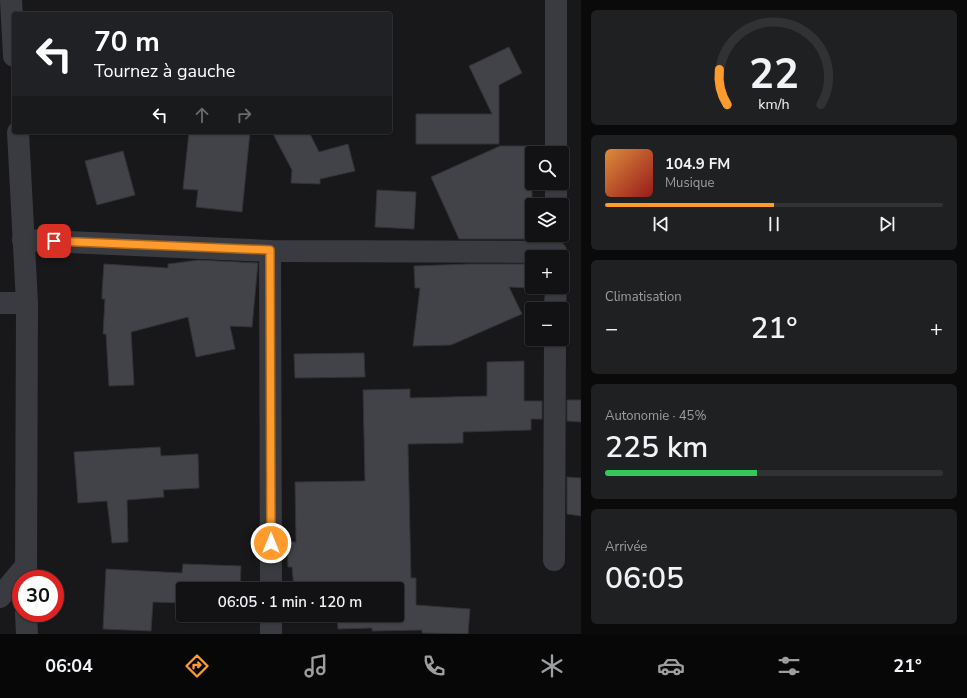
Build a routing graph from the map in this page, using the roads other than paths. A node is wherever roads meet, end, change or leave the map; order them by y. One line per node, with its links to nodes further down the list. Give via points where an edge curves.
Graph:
1 (11, 0): 3 (street)
2 (556, 0): 5 (street)
3 (12, 19)
4 (18, 134): 6 (street)
5 (556, 146)
6 (23, 240): 8 (street); 10 (street)
7 (556, 248): 8 (street)
8 (270, 250): 14 (street)
9 (0, 303): 10 (street)
10 (27, 303): 13 (street)
11 (555, 346): 12 (street)
12 (554, 560)
13 (25, 570)
14 (271, 582)
15 (12, 585): 16 (street)
16 (0, 597)
17 (26, 622): 19 (street)
18 (271, 622): 20 (street)
19 (26, 634)
20 (271, 634)

